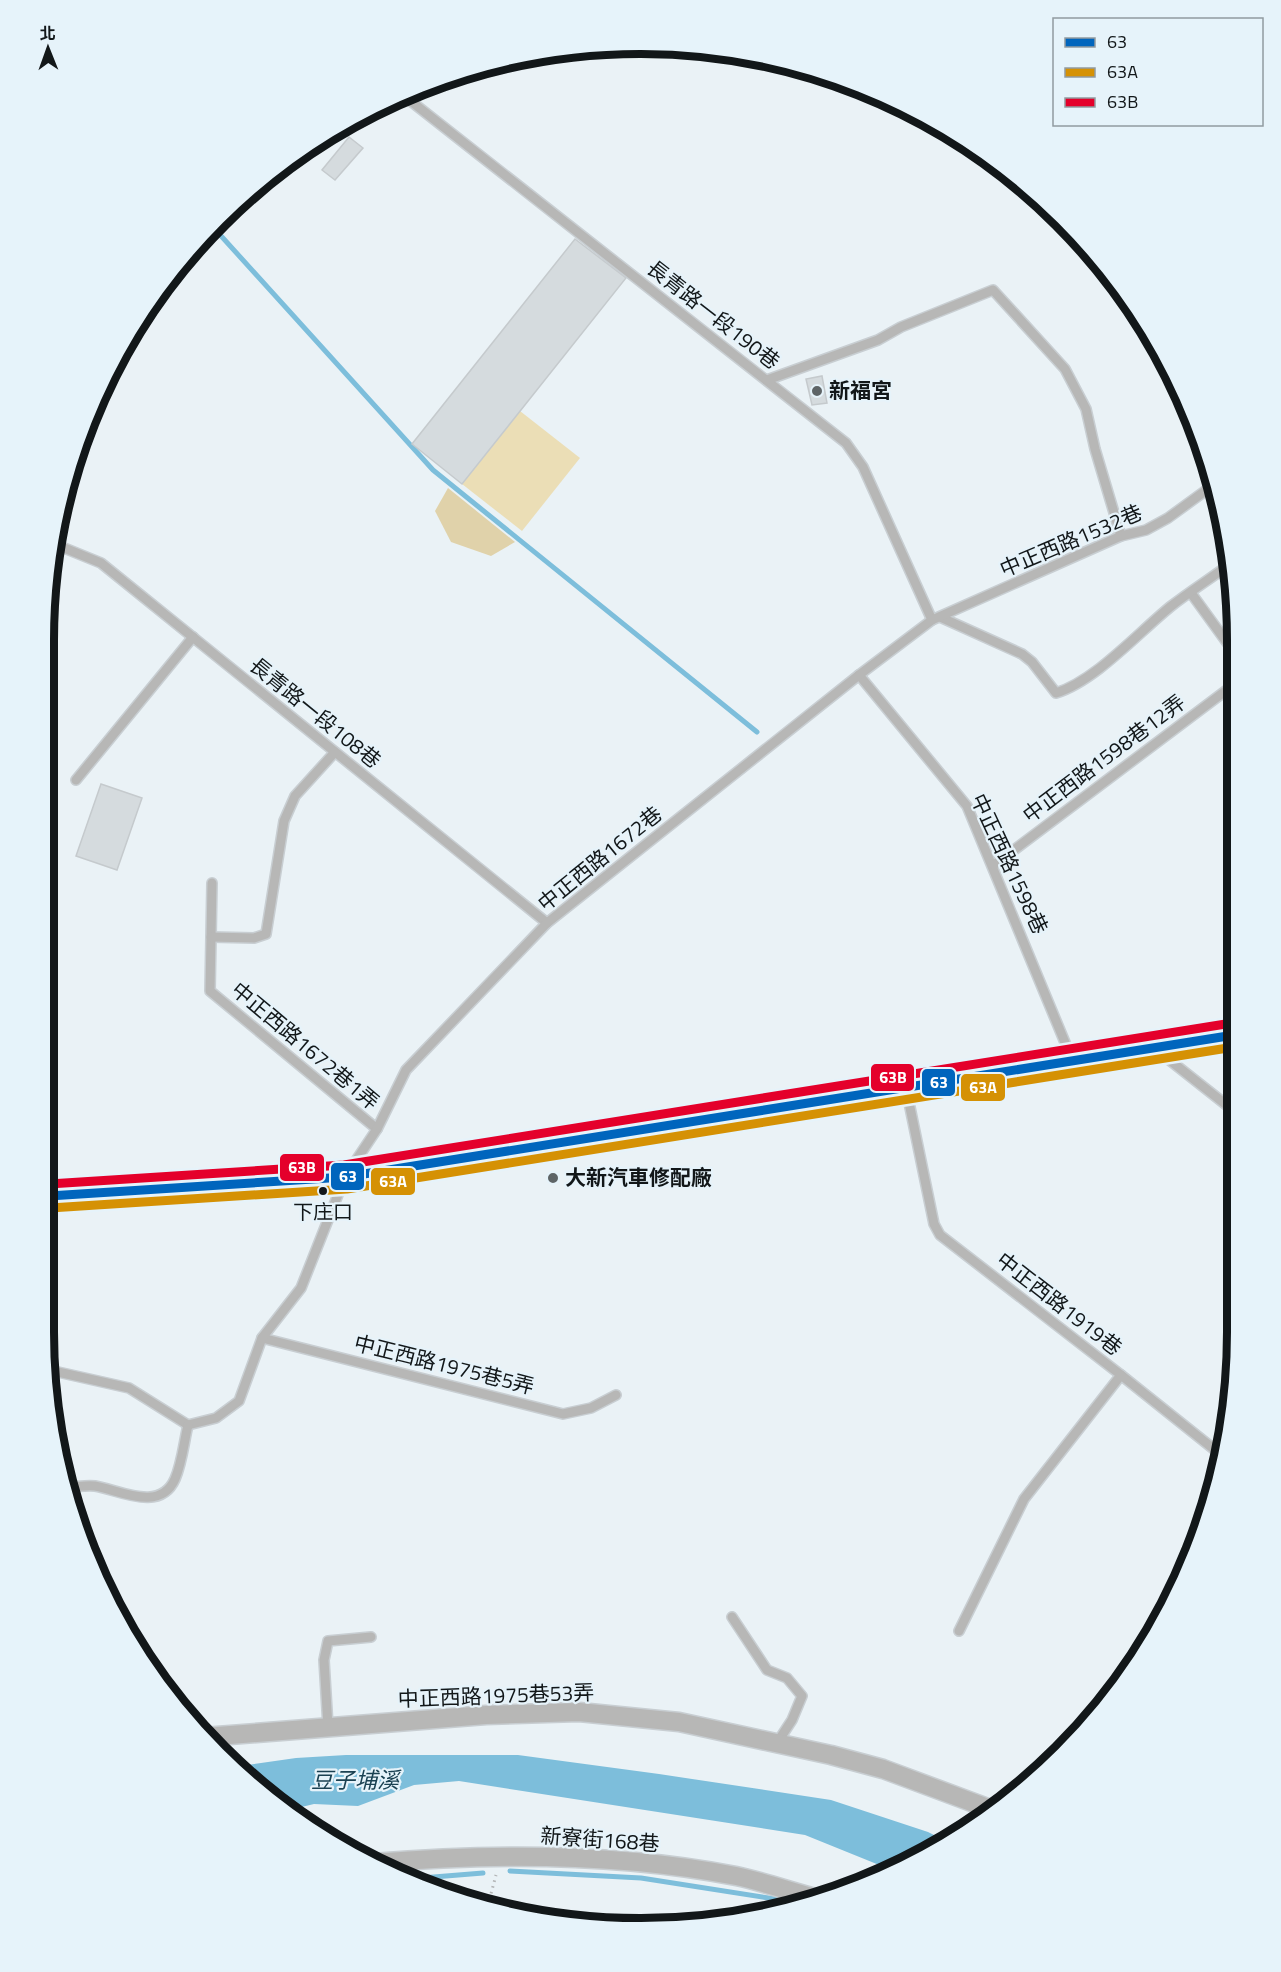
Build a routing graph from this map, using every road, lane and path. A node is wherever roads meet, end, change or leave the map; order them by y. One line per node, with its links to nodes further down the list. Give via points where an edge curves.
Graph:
1 (410, 101): 2 (lane, 長青路一段190巷)
2 (767, 380): 4 (lane, via 879,340 901,327 993,290 1065,369 1086,409); 8 (lane, 長青路一段190巷, via 846,443 863,467)
3 (1207, 489): 4 (lane, 中正西路1532巷, via 1146,530)
4 (1121, 536): 8 (lane, 中正西路1532巷)
5 (62, 547): 9 (lane, 長青路一段108巷, via 101,563)
6 (1223, 570): 7 (lane)
7 (1191, 593): 8 (lane, via 1122,650 1067,690 1056,693 1022,654); 10 (lane)
8 (936, 618): 11 (lane, 中正西路1672巷)
9 (193, 637): 13 (lane, 長青路一段108巷); 14 (lane)
10 (1227, 643)
11 (859, 675): 15 (lane, 中正西路1598巷, via 967,806); 17 (lane, 中正西路1672巷)
12 (1227, 690): 15 (lane, 中正西路1598巷12弄)
13 (335, 752): 17 (lane, 長青路一段108巷); 18 (lane, via 295,796 284,821 266,934 254,938)
14 (76, 780)
15 (994, 865): 21 (lane, 中正西路1598巷)
16 (212, 883): 18 (lane, 中正西路1672巷1弄)
17 (547, 923): 24 (lane, 中正西路1672巷, via 406,1070)
18 (211, 937): 24 (lane, 中正西路1672巷1弄, via 210,991)
19 (1227, 1036): 20 (main road)
20 (1155, 1048): 21 (main road); 23 (lane)
21 (1072, 1059): 22 (main road)
22 (906, 1086): 25 (main road); 29 (lane, 中正西路1919巷, via 934,1224 940,1235)
23 (1227, 1105)
24 (377, 1129): 25 (lane, 中正西路1672巷)
25 (345, 1177): 26 (main road); 27 (lane, 中正西路1672巷, via 301,1288)
26 (54, 1196)
27 (262, 1338): 30 (lane, 中正西路1975巷5弄, via 563,1414 591,1408); 31 (lane, 中正西路1672巷, via 239,1401 216,1418)
28 (55, 1371): 31 (lane, via 129,1388)
29 (1121, 1375): 32 (lane); 35 (lane, 中正西路1919巷, via 1024,1499)
30 (616, 1395)
31 (188, 1425): 33 (lane, via 176,1478 161,1494 149,1498 115,1494 92,1486)
32 (1215, 1450)
33 (75, 1487)
34 (732, 1617): 39 (lane, via 767,1670 787,1678 802,1696)
35 (959, 1631)
36 (371, 1637): 37 (lane, via 328,1641 324,1660)
37 (328, 1727): 38 (street, 中正西路1975巷53弄); 39 (street, 中正西路1975巷53弄, via 486,1714 579,1712 679,1722)
38 (217, 1736)
39 (777, 1743): 40 (street, 中正西路1975巷53弄, via 883,1769)
40 (984, 1807)
41 (501, 1855): 42 (street, 新寮街168巷); 43 (street, 新寮街168巷, via 615,1861 736,1876); 44 (path)
42 (390, 1862)
43 (803, 1895)
44 (490, 1898)

